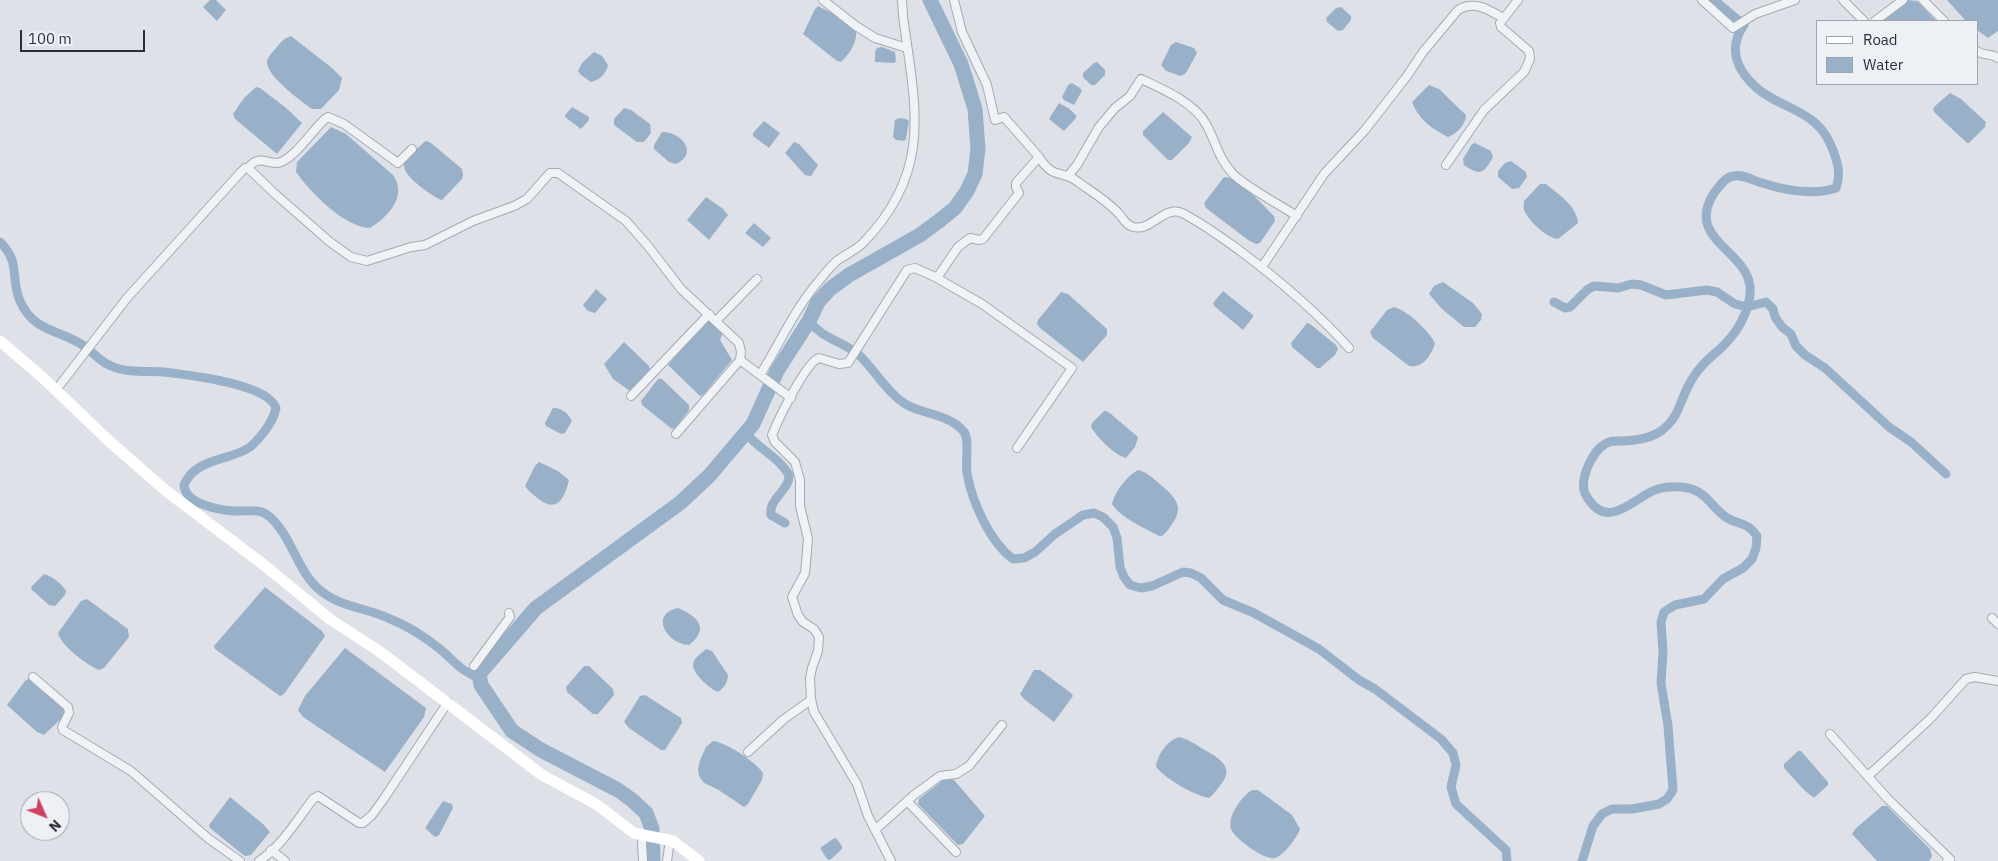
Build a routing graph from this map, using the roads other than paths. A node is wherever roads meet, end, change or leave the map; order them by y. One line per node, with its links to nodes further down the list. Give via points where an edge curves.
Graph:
1 (823, 0): 15 (street, via 875,38)
2 (902, 0): 15 (street)
3 (954, 0): 19 (street, via 962,32 987,85 995,120 1004,117)
4 (1518, 0): 11 (street)
5 (1702, 0): 6 (street, via 1733,28 1755,14)
6 (1795, 0)
7 (1843, 0): 12 (street)
8 (1903, 0): 13 (street)
9 (1923, 0): 14 (street)
10 (1462, 3): 11 (street, via 1482,7); 23 (street, via 1366,130 1324,174)
11 (1503, 18): 20 (street, via 1501,27 1529,51 1530,59 1524,72 1484,110)
12 (1863, 20)
13 (1876, 20)
14 (1943, 20)
15 (907, 48): 32 (street, via 916,110 913,154 904,182 880,224 816,284 800,307)
16 (1978, 52): 17 (street)
17 (1998, 58)
18 (412, 149): 21 (street, via 398,164 344,124 328,117 285,160 276,163 256,160)
19 (1039, 157): 22 (street, via 1045,167 1056,175); 25 (street, via 1016,183 1017,197 987,235 979,240 970,238 958,247)
20 (1446, 165)
21 (248, 168): 27 (street, via 330,242 352,257 368,261 426,245 473,221 514,206 527,199 550,173 558,173 626,221 682,290); 33 (street, via 127,298)
22 (1068, 176): 23 (street, via 1099,127 1130,96 1141,79 1174,94 1200,116 1220,159 1234,175); 24 (street, via 1134,228 1145,227 1172,211 1180,212)
23 (1297, 216): 24 (street)
24 (1262, 267): 30 (street, via 1322,318)
25 (935, 277): 35 (street, via 914,268 907,270 851,361 839,364 816,358); 37 (street, via 982,304 1072,368)
26 (757, 279): 28 (street)
27 (709, 314): 28 (street); 34 (street)
28 (716, 321): 31 (street, via 739,343)
29 (0, 341): 33 (street)
30 (1349, 348)
31 (740, 360): 32 (street); 36 (street)
32 (763, 378): 35 (street)
33 (56, 390): 43 (street, via 179,501 316,609)
34 (631, 396)
35 (790, 398): 42 (street, via 772,435 795,462 800,480 800,506 808,551 805,573 792,597 798,615 819,638 810,678)
36 (676, 434)
37 (1017, 448)
38 (509, 613): 39 (street, via 510,617)
39 (474, 666)
40 (33, 677): 54 (street, via 68,707 63,730 132,771 209,839)
41 (1998, 681): 47 (street, via 1975,677 1966,679 1930,719)
42 (811, 700): 46 (street, via 784,719); 49 (street, via 814,712 857,784)
43 (448, 702): 50 (street, via 532,769 596,804 634,833); 52 (street, via 367,820 359,823 318,796)
44 (1002, 725): 48 (street, via 969,766 956,774 940,776)
45 (1830, 734): 47 (street)
46 (748, 752)
47 (1868, 776): 61 (street, via 1950,859)
48 (908, 801): 49 (street); 53 (street)
49 (875, 830): 60 (street)
50 (644, 835): 51 (street); 57 (street)
51 (668, 840): 58 (street); 59 (street)
52 (271, 850): 55 (street); 56 (street)
53 (956, 852)
54 (240, 861)
55 (259, 861)
56 (285, 861)
57 (643, 861)
58 (667, 861)
59 (699, 861)
60 (891, 861)
61 (1947, 861)

